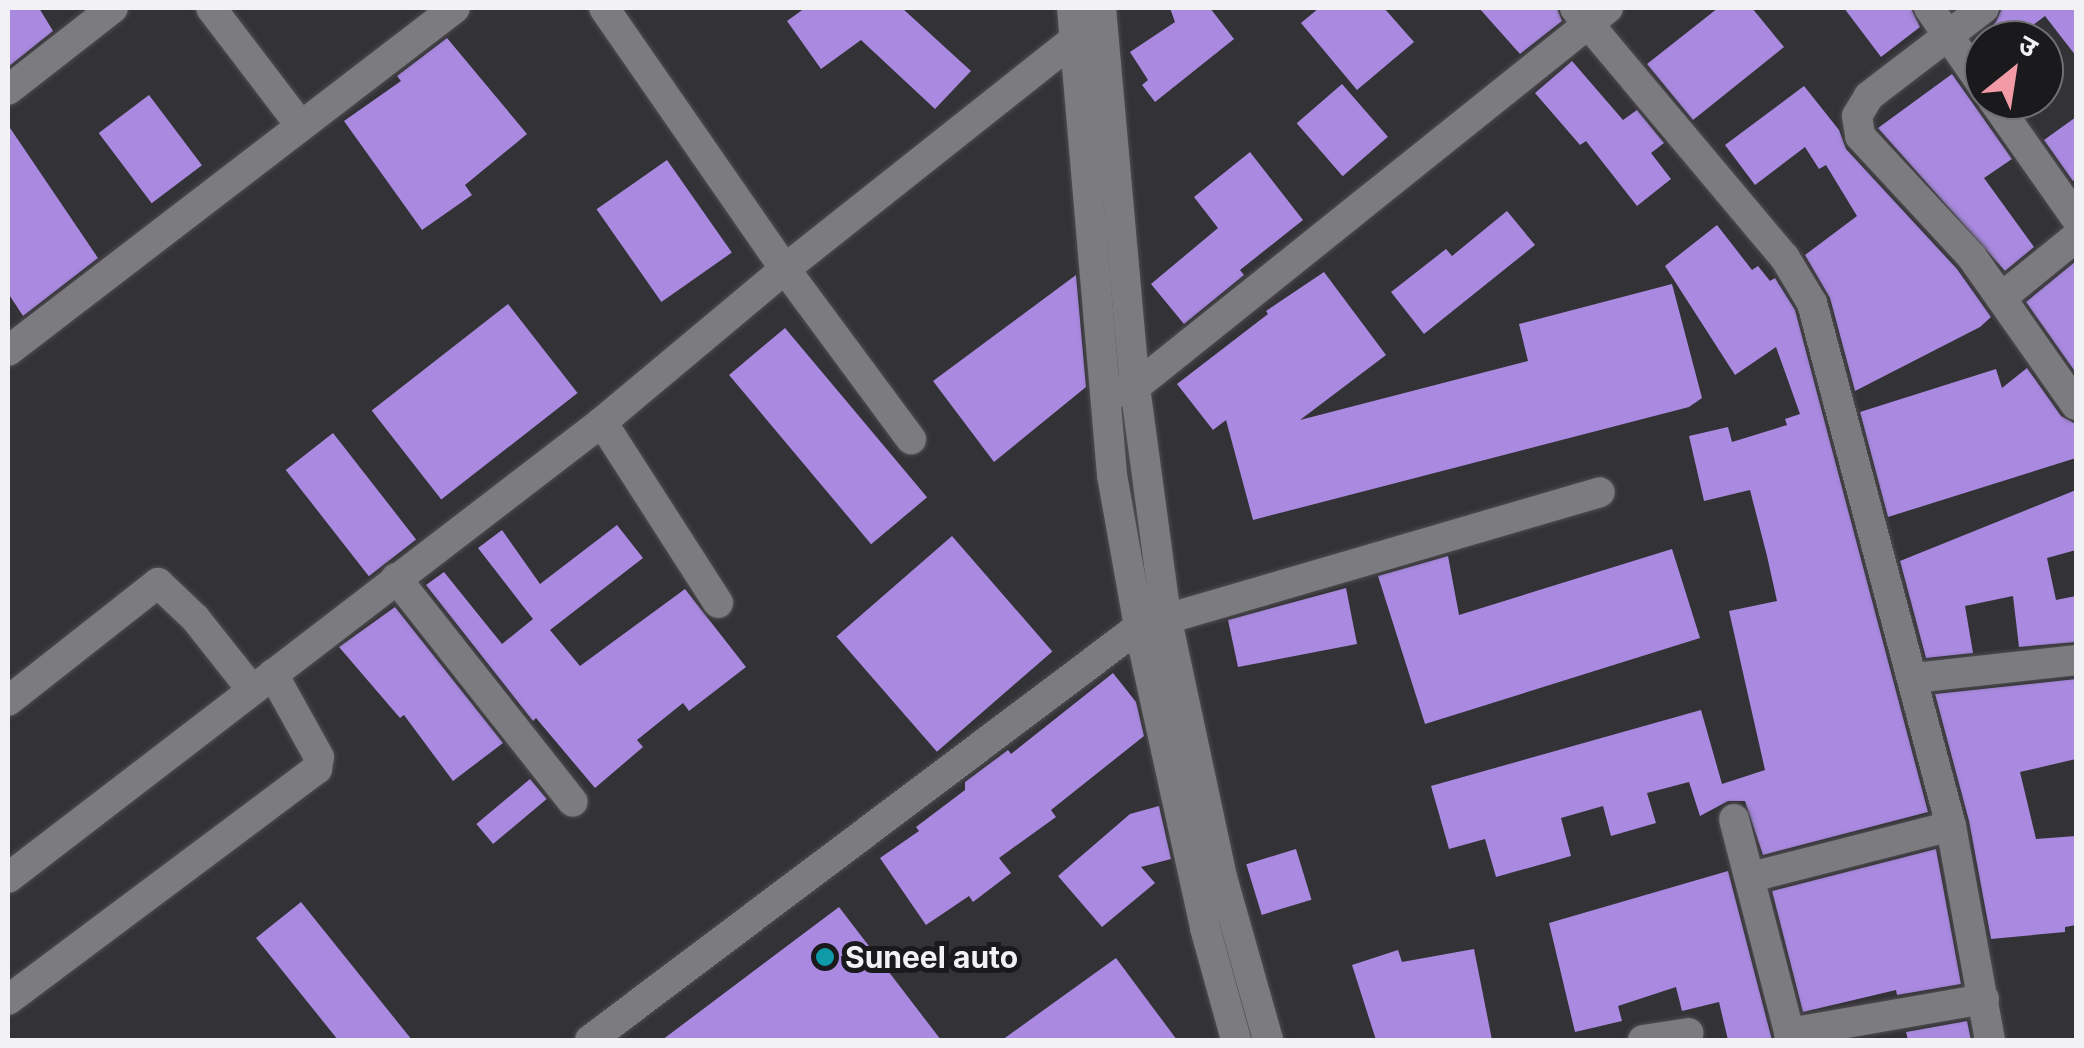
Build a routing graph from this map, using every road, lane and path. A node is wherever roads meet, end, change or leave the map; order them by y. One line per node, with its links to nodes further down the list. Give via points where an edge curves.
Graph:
1 (113, 8): 13 (street)
2 (211, 8): 15 (street)
3 (455, 8): 15 (street)
4 (604, 8): 18 (street)
5 (1072, 8): 11 (street)
6 (1101, 8): 21 (street)
7 (1929, 8): 10 (street)
8 (1984, 8): 10 (street)
9 (1590, 13): 21 (street); 30 (street, via 1802,281)
10 (1946, 34): 12 (street); 19 (street, via 1869,96 1857,116 1860,136 1972,257)
11 (1075, 39): 18 (street); 21 (street)
12 (1964, 60)
13 (8, 90)
14 (2007, 120): 16 (street)
15 (301, 126): 20 (street)
16 (2076, 218)
17 (2076, 237): 19 (street)
18 (785, 269): 23 (street); 24 (street)
19 (2001, 298): 22 (street)
20 (8, 351)
21 (1120, 392): 28 (street)
22 (2076, 405)
23 (602, 422): 26 (street); 27 (street)
24 (910, 440)
25 (1600, 492): 28 (street)
26 (396, 578): 31 (street); 33 (street)
27 (718, 603)
28 (1152, 622): 38 (street); 43 (street)
29 (2076, 660): 30 (street)
30 (1914, 678): 35 (street)
31 (262, 682): 32 (street, via 158,583); 37 (street); 39 (street, via 319,757 317,769)
32 (8, 702)
33 (573, 802)
34 (1734, 819): 36 (street)
35 (1951, 826): 36 (street); 40 (street)
36 (1751, 877): 42 (street)
37 (8, 878)
38 (1219, 924): 44 (street); 45 (street)
39 (8, 1000)
40 (1984, 1000): 42 (street); 47 (street)
41 (1688, 1033): 46 (street)
42 (1790, 1037)
43 (590, 1040)
44 (1236, 1040)
45 (1268, 1040)
46 (1643, 1040)
47 (1990, 1040)

